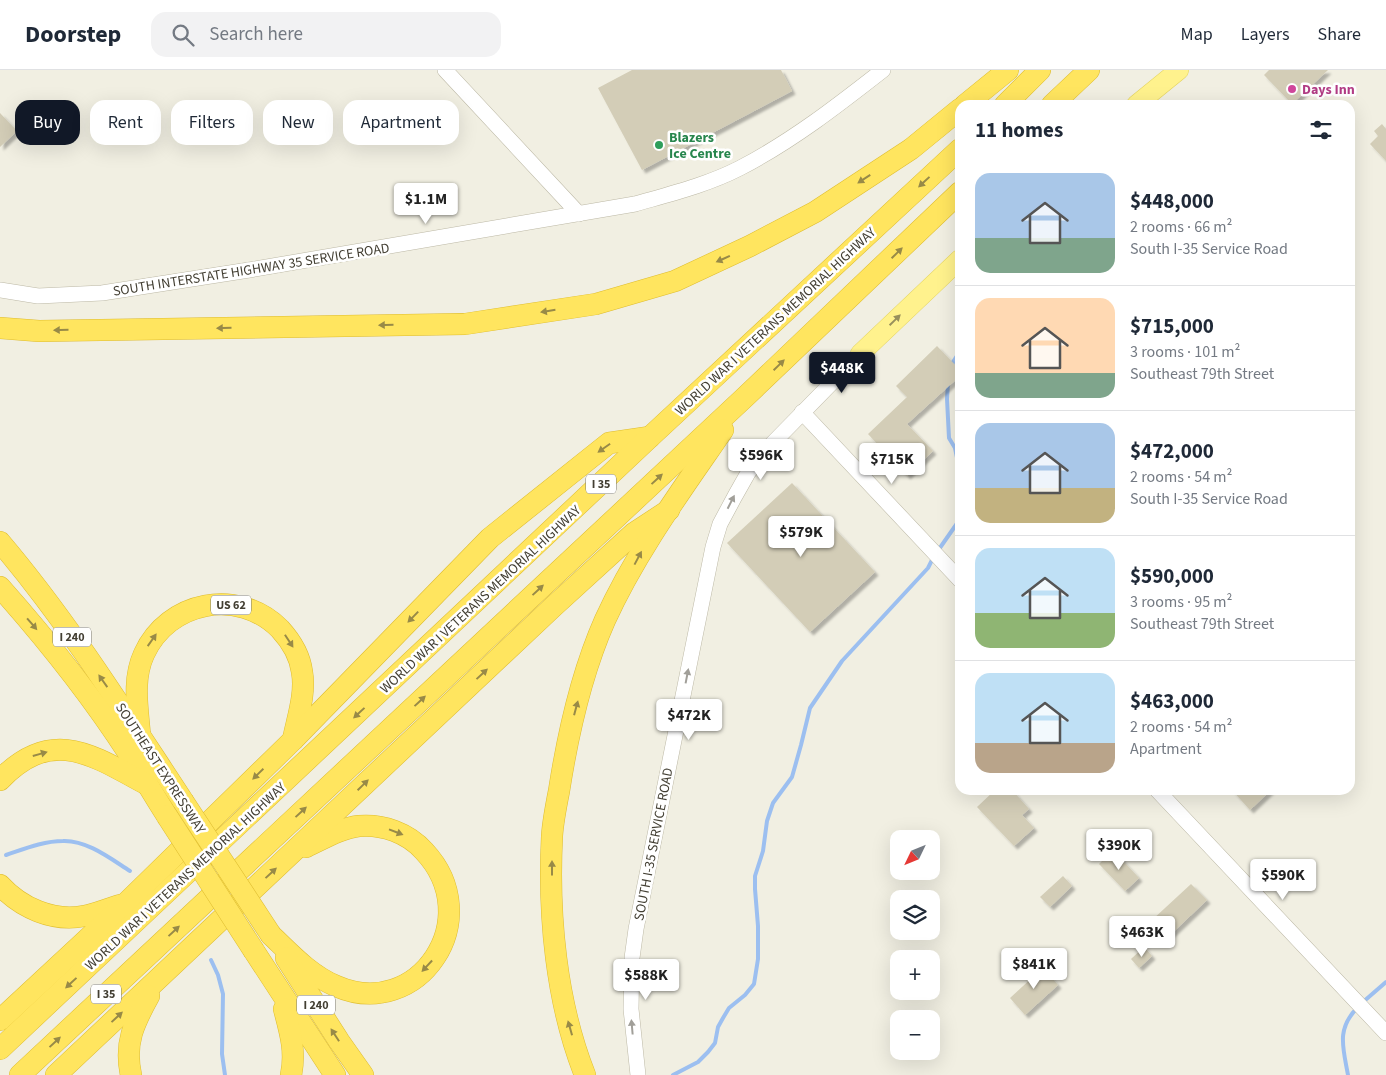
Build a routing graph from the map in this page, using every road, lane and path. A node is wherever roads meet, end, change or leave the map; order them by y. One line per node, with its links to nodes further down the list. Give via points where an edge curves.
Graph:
1 (445, 70): 14 (street)
2 (883, 70): 14 (street, SOUTH INTERSTATE HIGHWAY 35 SERVICE ROAD, via 836,108 739,168 682,191)
3 (1008, 70): 7 (highway)
4 (1040, 70): 8 (highway)
5 (1089, 70): 9 (highway)
6 (1179, 70): 10 (main road)
7 (971, 100)
8 (1010, 100)
9 (1057, 100)
10 (1142, 100)
11 (955, 113): 17 (highway, one-way to 17, via 911,148 815,212 675,281 596,304 465,324 39,331)
12 (955, 154): 21 (highway, WORLD WAR I VETERANS MEMORIAL HIGHWAY / I 35, one-way to 21)
13 (955, 197): 19 (highway, I 35, one-way to 13)
14 (579, 214): 16 (street, SOUTH INTERSTATE HIGHWAY 35 SERVICE ROAD, via 102,293 38,296)
15 (955, 264): 18 (main road, SOUTH I-35 SERVICE ROAD, one-way to 15)
16 (0, 290)
17 (0, 328)
18 (860, 354): 20 (street, SOUTH I-35 SERVICE ROAD)
19 (744, 398): 22 (highway); 40 (highway, I 35, one-way to 19)
20 (802, 412): 24 (street); 47 (street, SOUTH I-35 SERVICE ROAD, one-way to 20, via 631,1009 636,929 715,540 720,524 748,474 765,450)
21 (650, 437): 27 (highway, one-way to 27, via 609,443 490,538); 39 (highway, WORLD WAR I VETERANS MEMORIAL HIGHWAY / I 35, one-way to 39)
22 (668, 510): 31 (highway, one-way to 22, via 634,532); 46 (highway, one-way to 22, via 562,997 552,915 552,835 565,748 582,683 605,620)
23 (0, 542): 26 (highway, SOUTHEAST EXPRESSWAY / I 240, one-way to 23, via 51,607)
24 (955, 575)
25 (0, 587): 29 (highway, SOUTHEAST EXPRESSWAY / I 240, one-way to 29, via 83,688)
26 (140, 736): 27 (highway, US 62, one-way to 27, via 137,686 143,655 150,642 182,612 212,604 230,604 260,614 273,623 292,645 302,673); 34 (highway, SOUTHEAST EXPRESSWAY / I 240, bridge)
27 (293, 740): 33 (highway, one-way to 33)
28 (0, 780): 29 (highway, one-way to 29, via 22,760 66,750 99,758)
29 (146, 784): 36 (highway, SOUTHEAST EXPRESSWAY / I 240, bridge)
30 (1163, 795): 38 (street)
31 (290, 855): 34 (highway, one-way to 34, via 358,826 397,832 420,847 439,870 449,896 448,925 438,953 416,977 392,989 366,993 337,987 324,980 302,965); 35 (highway, one-way to 31)
32 (0, 885): 33 (highway, via 19,902 57,916 84,916)
33 (126, 903): 37 (highway)
34 (271, 935): 45 (highway, SOUTHEAST EXPRESSWAY / I 240, one-way to 34)
35 (159, 978): 41 (highway, one-way to 35); 42 (highway, via 134,1022 128,1054)
36 (278, 990): 43 (highway, via 292,1039); 44 (highway, SOUTHEAST EXPRESSWAY / I 240)
37 (0, 1020)
38 (1386, 1033)
39 (0, 1049)
40 (20, 1075)
41 (56, 1075)
42 (130, 1075)
43 (291, 1075)
44 (335, 1075)
45 (363, 1075)
46 (585, 1075)
47 (638, 1075)

